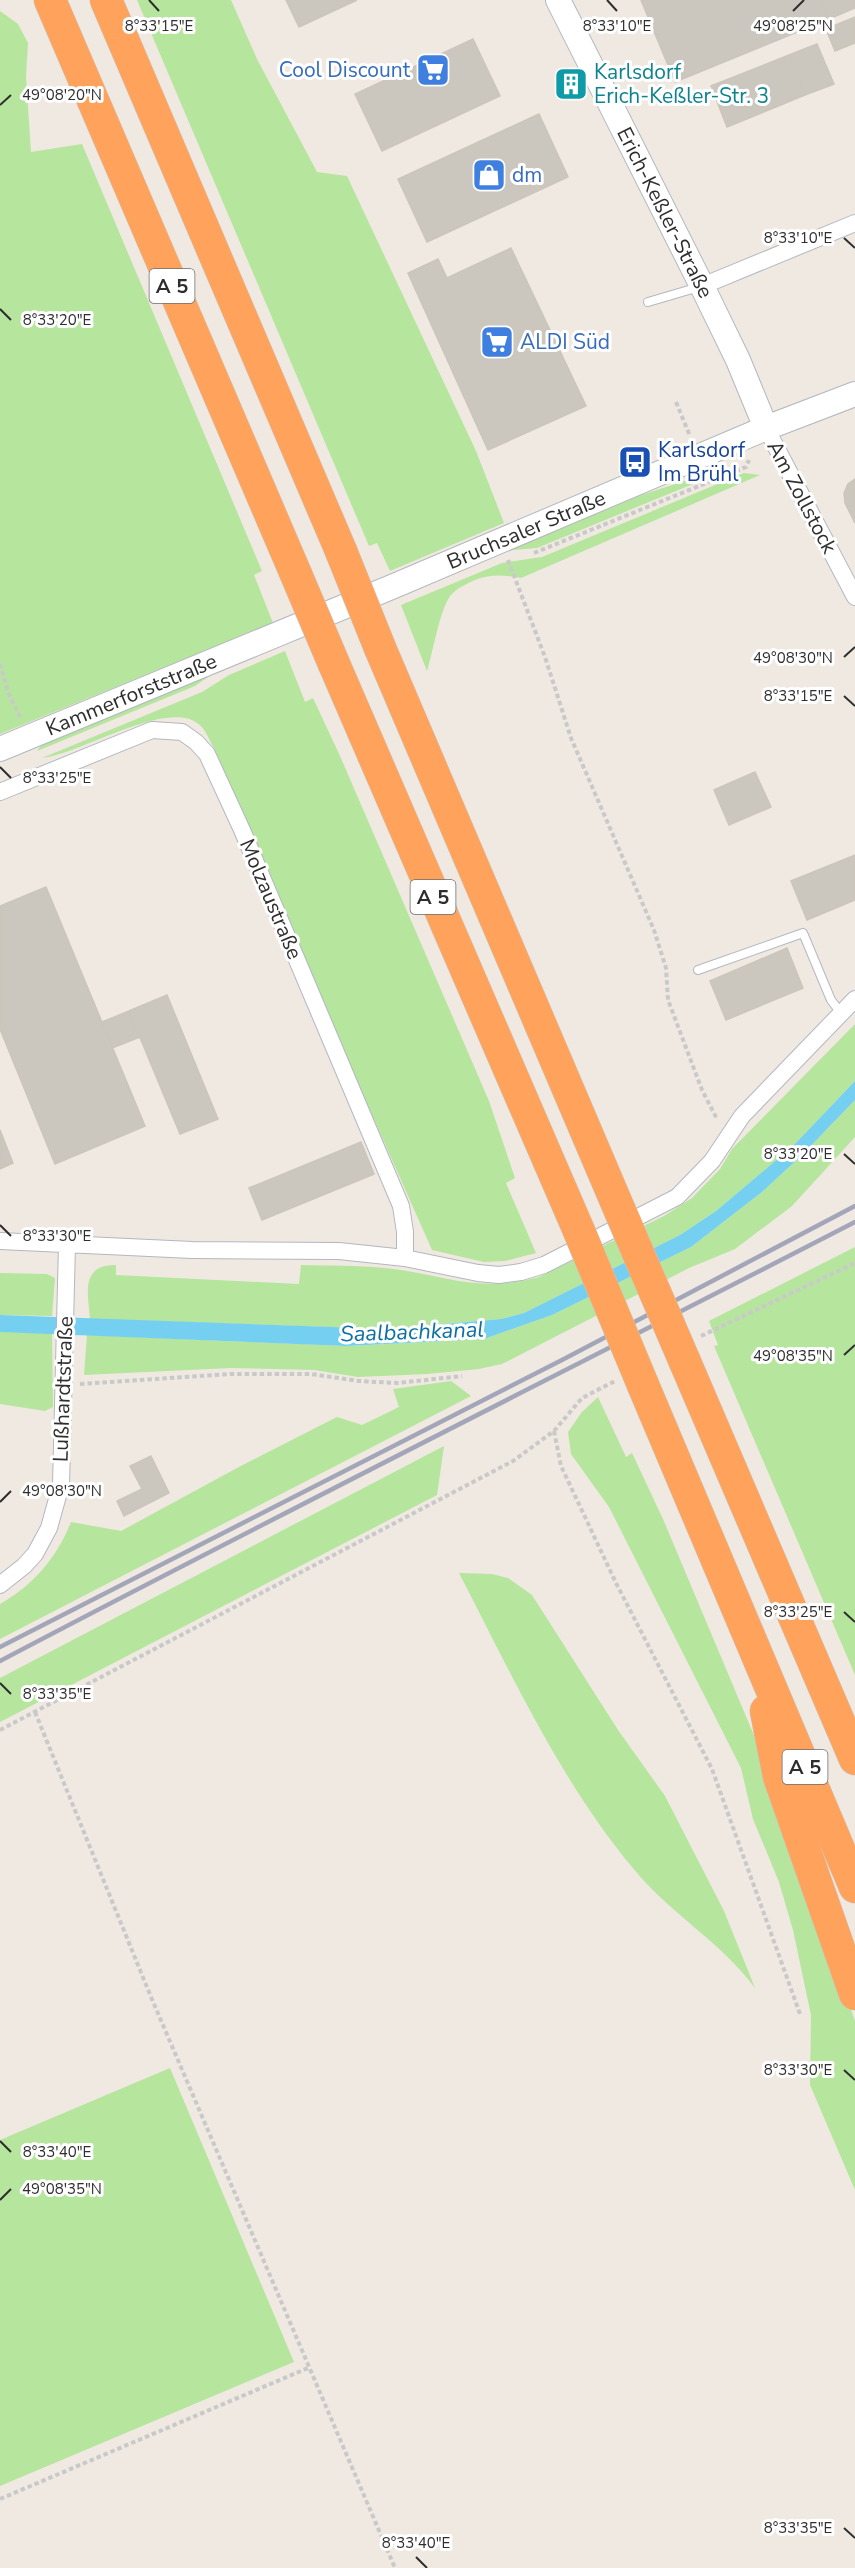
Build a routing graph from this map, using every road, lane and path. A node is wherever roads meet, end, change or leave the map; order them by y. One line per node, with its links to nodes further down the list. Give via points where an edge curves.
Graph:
1 (50, 0): 20 (highway, A 5, bridge, via 334,664)
2 (106, 0): 25 (highway, A 5, bridge, via 620,1211)
3 (558, 0): 5 (street, Erich-Keßler-Straße)
4 (855, 223): 5 (street)
5 (702, 286): 6 (lane); 8 (street, Erich-Keßler-Straße)
6 (648, 302)
7 (855, 394): 8 (street, Bruchsaler Straße)
8 (766, 428): 10 (street, Am Zollstock); 11 (street, Bruchsaler Straße)
9 (507, 557): 19 (path, via 572,738 654,930 666,968 668,1000 702,1090)
10 (855, 597)
11 (264, 639): 13 (street, Kammerforststraße)
12 (0, 664): 13 (path)
13 (29, 737): 14 (street, Kammerforststraße)
14 (0, 749)
15 (0, 792): 23 (street, Molzaustraße, via 152,730 182,732 207,754 401,1206)
16 (698, 970): 18 (lane, via 803,933 831,1000)
17 (855, 999): 18 (street)
18 (841, 1013): 19 (street, via 761,1094)
19 (726, 1140): 20 (street, via 712,1161 677,1197)
20 (590, 1234): 23 (street, via 544,1265 499,1275); 27 (highway, A 5, bridge)
21 (0, 1241): 22 (street)
22 (67, 1244): 23 (street, via 339,1251); 28 (street, Lußhardtstraße)
23 (405, 1258)
24 (855, 1263): 25 (path)
25 (690, 1350): 31 (highway, A 5)
26 (462, 1376): 28 (path, via 398,1383 311,1374 230,1374)
27 (633, 1381): 29 (path, via 582,1398); 32 (highway, A 5)
28 (64, 1384): 30 (street, Lußhardtstraße, via 61,1485 55,1510 36,1554)
29 (554, 1431): 33 (path, via 513,1461); 39 (path, via 566,1477 712,1769)
30 (0, 1585)
31 (796, 1626): 34 (highway, A 5); 36 (highway, A 5)
32 (755, 1648): 37 (highway, A 5); 38 (highway, via 779,1777)
33 (35, 1712): 35 (path); 40 (path)
34 (855, 1713)
35 (0, 1730)
36 (855, 1759)
37 (855, 1887)
38 (855, 1994)
39 (800, 2014)
40 (308, 2368): 41 (path); 42 (path)
41 (0, 2499)
42 (394, 2568)

